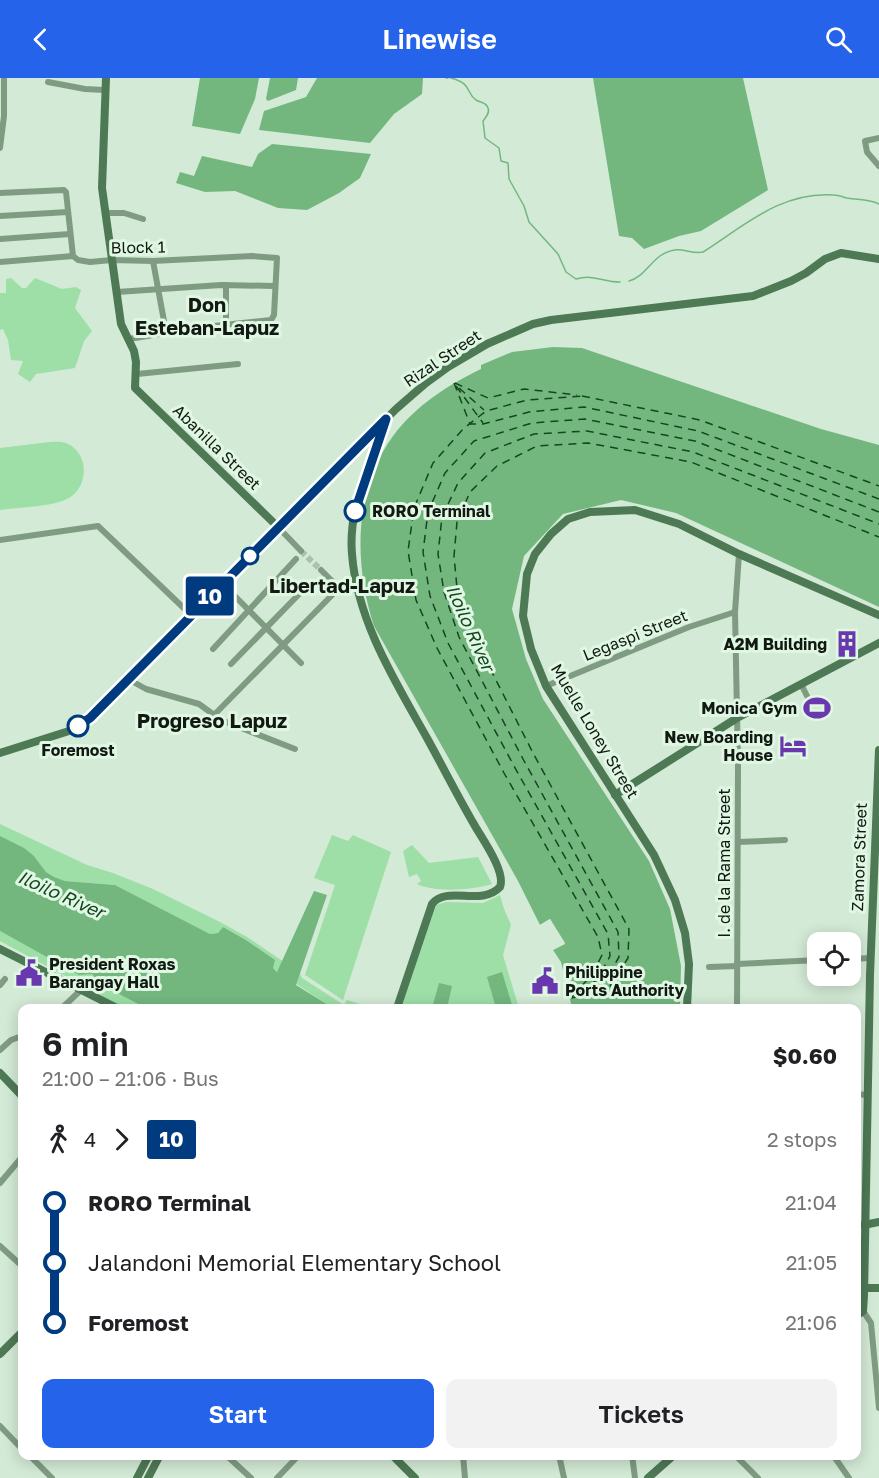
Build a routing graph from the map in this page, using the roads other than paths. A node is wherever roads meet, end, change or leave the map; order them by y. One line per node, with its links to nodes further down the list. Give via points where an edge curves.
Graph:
1 (4, 78): 6 (street)
2 (106, 78): 4 (main road)
3 (48, 82): 4 (street)
4 (104, 90): 10 (main road, via 101,170)
5 (879, 138): 7 (street, via 865,141 867,153)
6 (0, 148)
7 (879, 166)
8 (0, 193): 9 (street, via 64,190)
9 (68, 212): 11 (street); 13 (street)
10 (105, 213): 12 (street); 17 (main road)
11 (0, 216)
12 (143, 219)
13 (70, 234): 14 (street); 15 (street)
14 (0, 238)
15 (73, 256): 17 (street, Block 1, via 90,262); 19 (street, Block 1)
16 (879, 259): 29 (main road, Rizal Street, via 841,253 791,281 753,296 533,324 448,367)
17 (112, 260): 18 (street, Block 1); 23 (main road)
18 (153, 261): 21 (street, Block 1, via 277,258); 22 (street)
19 (0, 262)
20 (226, 285): 21 (street); 22 (street); 24 (street)
21 (274, 286): 24 (street, via 273,318)
22 (157, 289): 23 (street); 25 (street)
23 (117, 292): 26 (main road, via 121,324)
24 (226, 324): 25 (street)
25 (166, 332): 26 (street)
26 (129, 339): 28 (main road)
27 (238, 364): 28 (street)
28 (137, 374): 30 (main road, Abanilla Street, via 135,388)
29 (386, 419): 30 (main road, Rizal Street); 71 (main road, via 352,526 352,554 362,603 398,687 492,856 502,882 489,895 435,900)
30 (279, 527): 32 (street); 36 (main road, Rizal Street)
31 (0, 540): 40 (street, via 98,526)
32 (302, 551)
33 (739, 554): 39 (street); 41 (main road, Muelle Loney Street); 50 (main road, Muelle Loney Street, via 679,524 635,510 590,512 568,519 535,554 527,574 523,616)
34 (296, 559): 38 (street)
35 (321, 570): 44 (street, via 339,588)
36 (223, 584): 38 (street); 40 (main road, Rizal Street)
37 (304, 589): 42 (street)
38 (248, 609): 42 (street); 45 (street)
39 (735, 612): 50 (street, Legaspi Street); 53 (street)
40 (191, 615): 48 (main road, Rizal Street)
41 (879, 615)
42 (265, 627): 44 (street); 47 (street)
43 (879, 643): 49 (main road)
44 (283, 645): 46 (street); 52 (street)
45 (213, 649)
46 (301, 663)
47 (231, 664)
48 (128, 679): 52 (street, via 146,689 199,704); 56 (main road, Rizal Street, via 76,728)
49 (801, 684): 51 (street); 53 (main road)
50 (546, 686): 58 (main road, Muelle Loney Street)
51 (807, 696)
52 (214, 715): 54 (street)
53 (737, 718): 58 (main road); 60 (street, I. de la Rama Street)
54 (295, 749)
55 (879, 750): 57 (main road, Zamora Street)
56 (1, 753)
57 (878, 783): 61 (main road, Zamora Street)
58 (615, 795): 72 (main road, Muelle Loney Street, via 654,855 675,900 689,964)
59 (785, 840): 60 (street)
60 (738, 842): 66 (street, I. de la Rama Street)
61 (877, 852): 64 (main road, Zamora Street)
62 (0, 949): 68 (main road)
63 (861, 958): 64 (street)
64 (871, 958): 79 (main road, Zamora Street)
65 (807, 961): 66 (street)
66 (737, 965): 67 (street); 73 (street, I. de la Rama Street)
67 (709, 967)
68 (81, 990): 69 (street); 70 (main road)
69 (66, 1004)
70 (109, 1004)
71 (398, 1004)
72 (687, 1004)
73 (737, 1004)
74 (18, 1037): 75 (street)
75 (0, 1050)
76 (0, 1073): 77 (main road)
77 (18, 1092)
78 (861, 1094): 79 (street)
79 (867, 1095): 83 (main road, Zamora Street)
80 (18, 1162): 81 (street)
81 (0, 1183)
82 (879, 1222): 83 (main road)
83 (864, 1225): 86 (main road, Zamora Street)
84 (0, 1246): 85 (street)
85 (18, 1262)
86 (861, 1272)
87 (861, 1288): 88 (main road)
88 (879, 1288)
89 (861, 1315): 92 (street, via 871,1323)
90 (18, 1336): 91 (main road)
91 (0, 1354)
92 (879, 1406)
93 (0, 1426): 94 (street)
94 (18, 1445)
95 (34, 1460): 107 (street)
96 (146, 1460): 108 (main road)
97 (157, 1460): 109 (main road)
98 (231, 1460): 110 (street)
99 (293, 1460): 111 (street)
100 (397, 1460): 112 (main road)
101 (463, 1460): 113 (street)
102 (560, 1460): 114 (street)
103 (633, 1460): 115 (street)
104 (668, 1460): 116 (main road)
105 (740, 1460): 117 (street)
106 (836, 1460): 118 (street)
107 (52, 1478)
108 (137, 1478)
109 (148, 1478)
110 (251, 1478)
111 (277, 1478)
112 (415, 1478)
113 (465, 1478)
114 (564, 1478)
115 (635, 1478)
116 (648, 1478)
117 (758, 1478)
118 (849, 1478)

